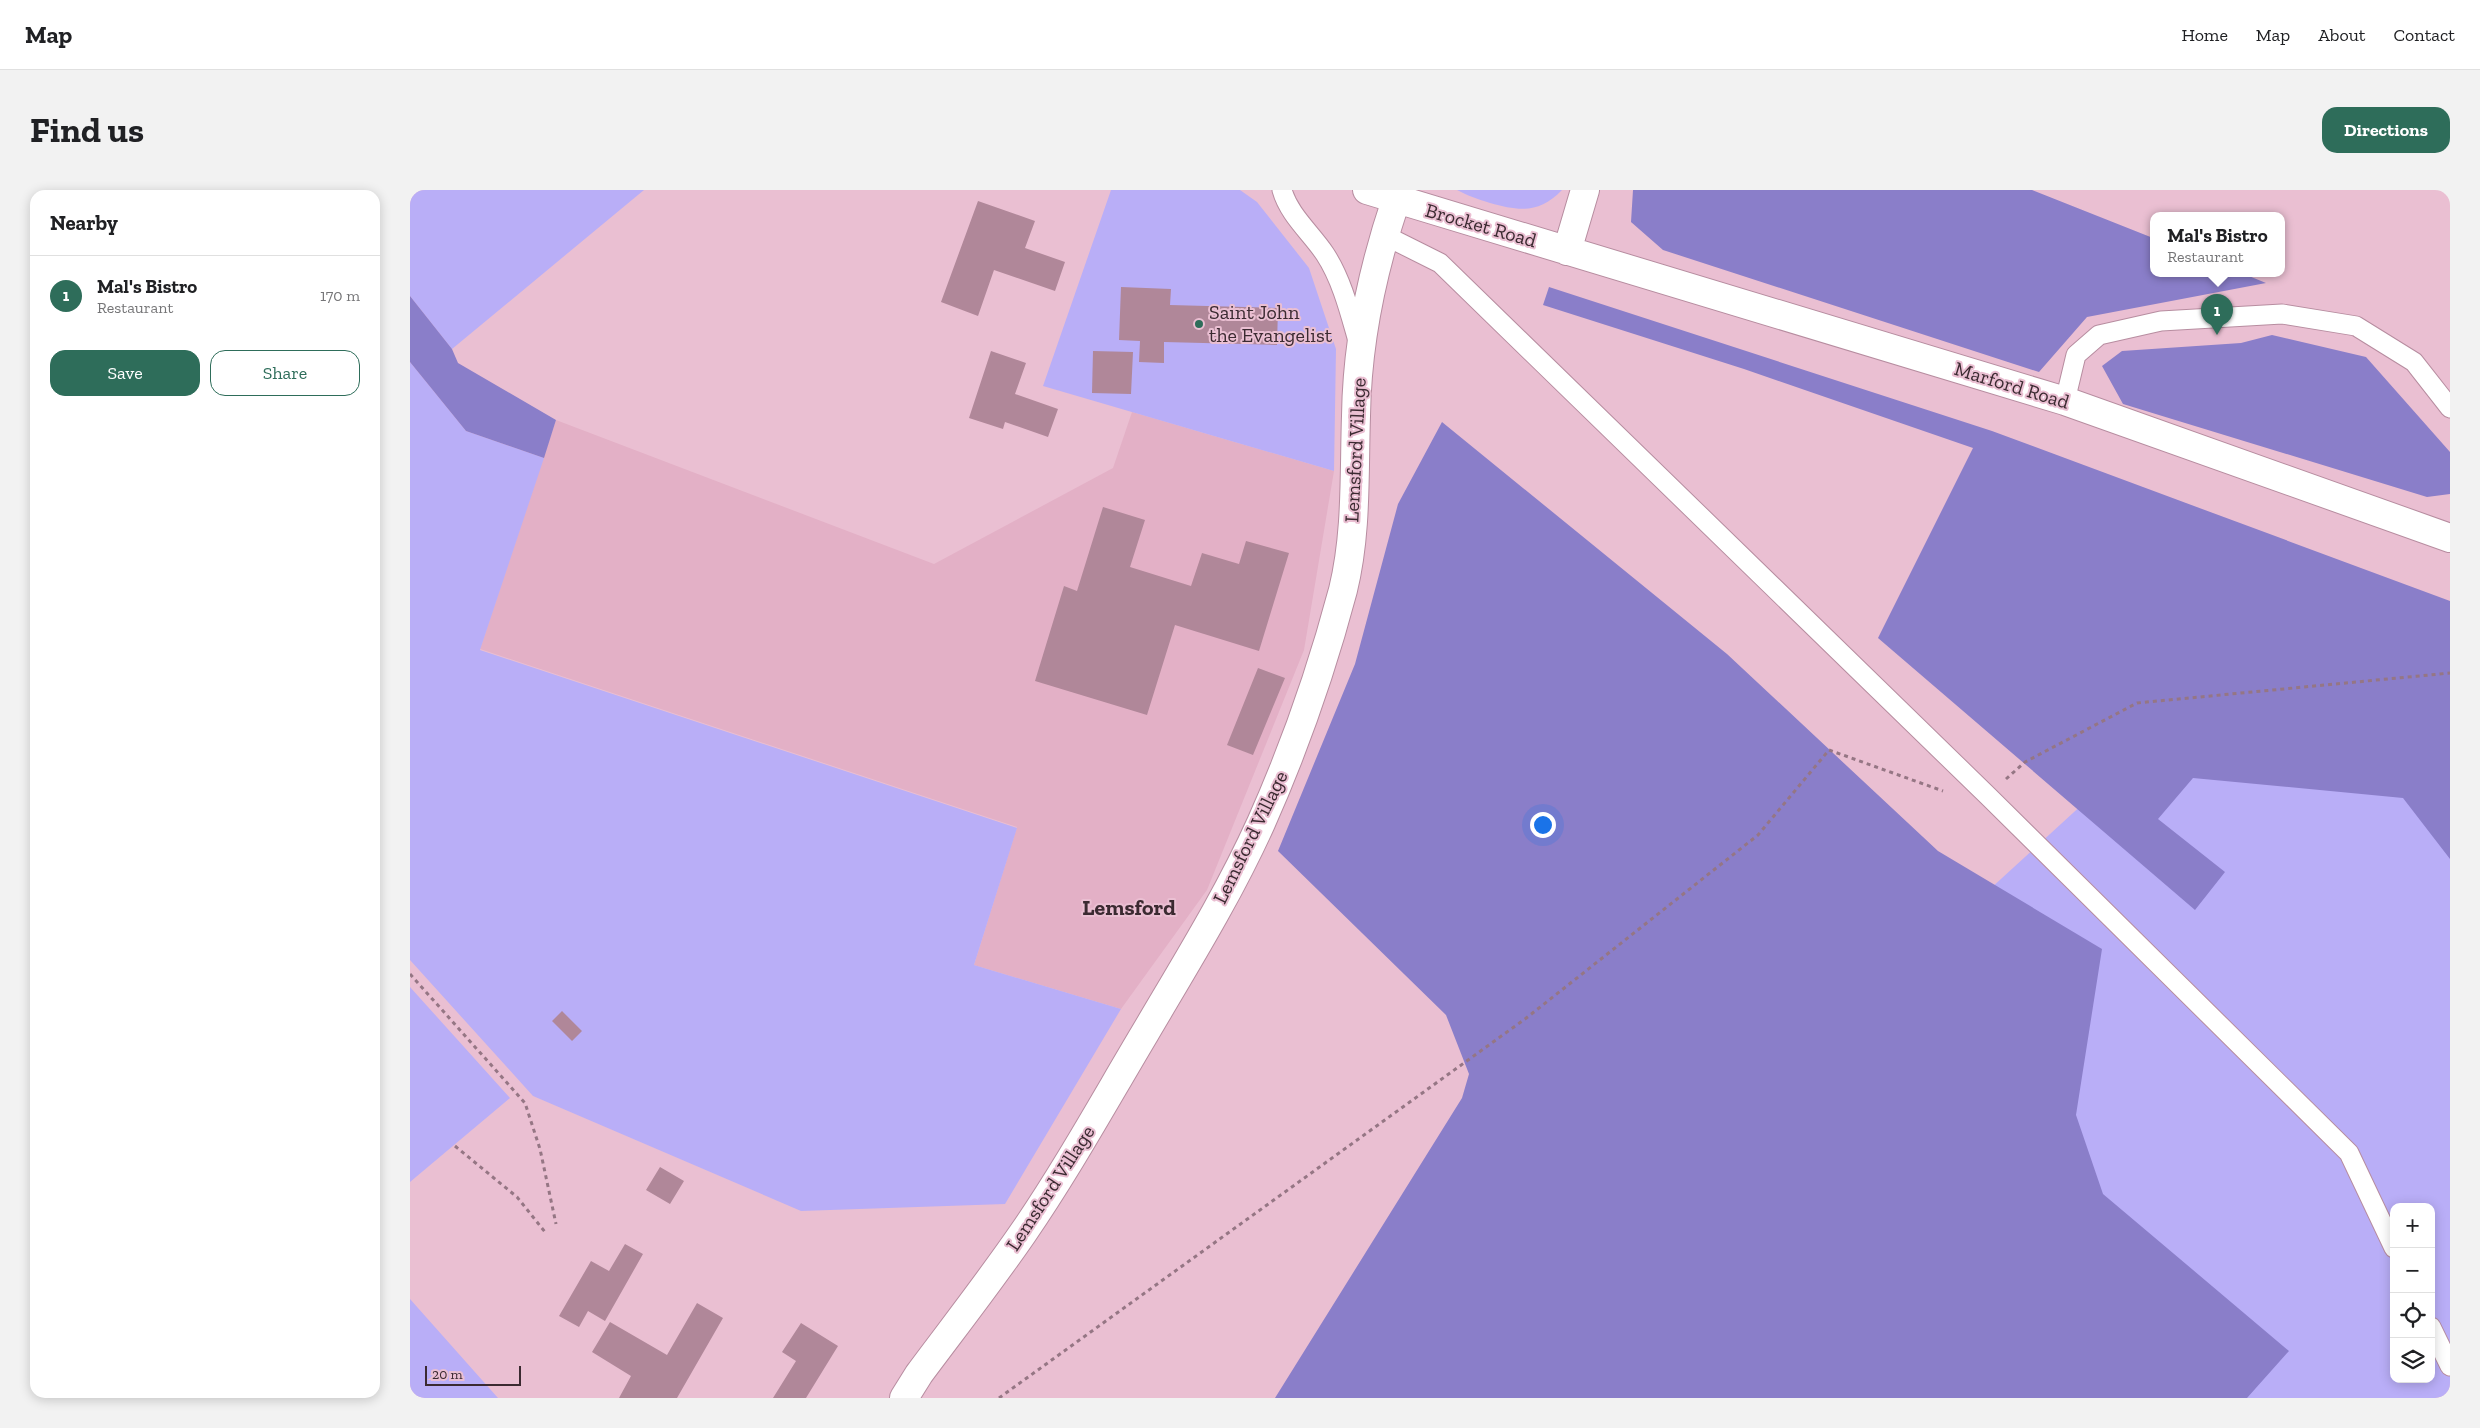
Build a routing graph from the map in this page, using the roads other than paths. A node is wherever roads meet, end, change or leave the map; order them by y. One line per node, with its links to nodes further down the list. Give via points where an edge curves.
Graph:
1 (1282, 190): 7 (lane, via 1286,202 1326,256 1347,303)
2 (1367, 190): 4 (street, Brocket Road)
3 (1585, 190): 6 (street)
4 (1396, 200): 5 (street, Lemsford Village); 6 (street, Brocket Road)
5 (1384, 235): 7 (street, Lemsford Village, via 1377,255); 11 (lane, via 1440,263 1988,796 2349,1153)
6 (1567, 251): 8 (street, Marford Road)
7 (1360, 347): 14 (street, Lemsford Village, via 1355,419 1355,508 1344,587 1317,677 1260,825 1202,937 1075,1151 1024,1233)
8 (2064, 401): 9 (lane, via 2076,355 2099,335 2161,321 2282,314 2356,326 2414,362); 10 (street, Marford Road)
9 (2450, 408)
10 (2450, 538)
11 (2390, 1240)
12 (2435, 1335): 13 (lane)
13 (2450, 1366)
14 (904, 1398)

